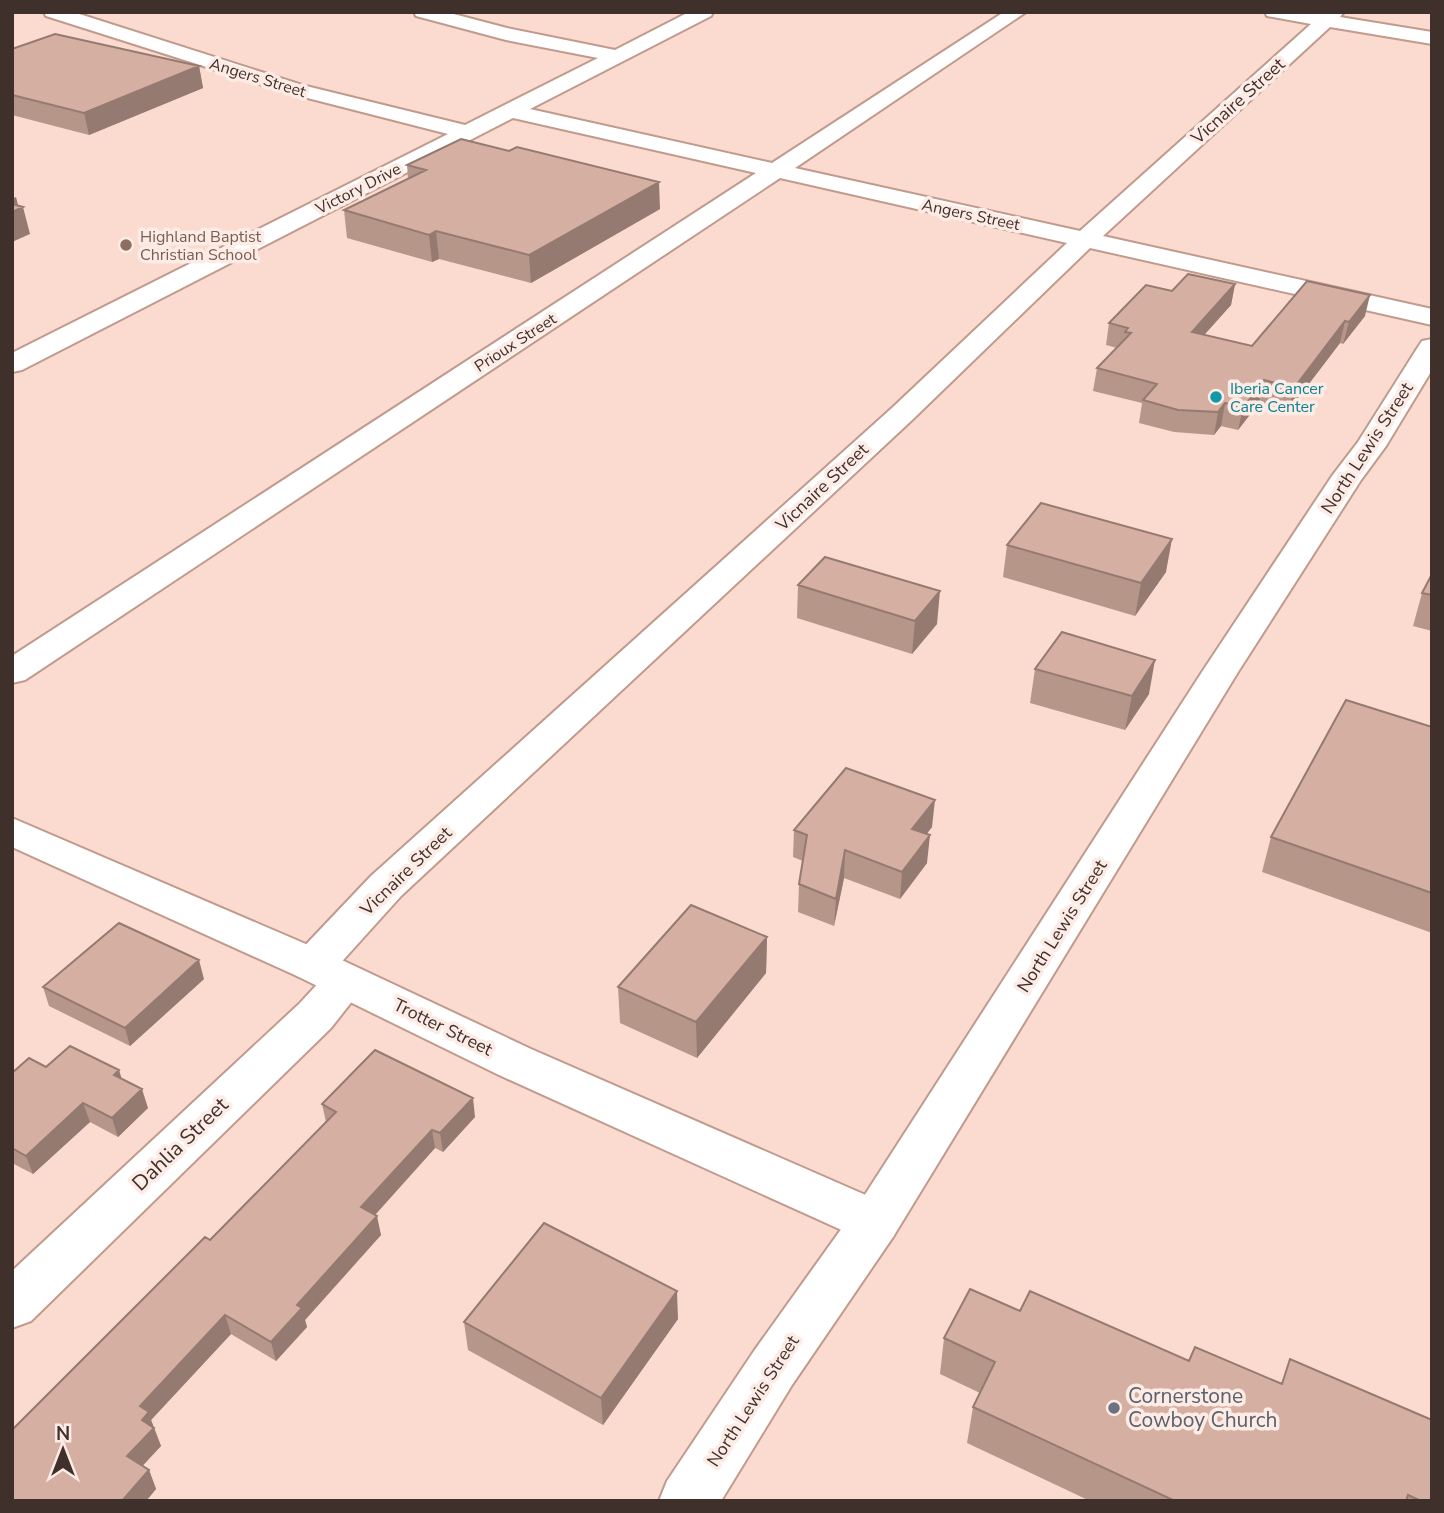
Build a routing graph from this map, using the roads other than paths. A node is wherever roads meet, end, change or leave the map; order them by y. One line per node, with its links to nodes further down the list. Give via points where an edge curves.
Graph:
1 (53, 12): 10 (street, Angers Street, via 295,89)
2 (424, 12): 8 (street)
3 (704, 12): 8 (street, Victory Drive)
4 (1017, 12): 11 (street, Prioux Street)
5 (1274, 12): 6 (street)
6 (1331, 17): 7 (street); 12 (street, Vicnaire Street)
7 (1432, 37)
8 (617, 56): 9 (street, Victory Drive)
9 (511, 111): 10 (street, Victory Drive); 11 (street, Angers Street)
10 (467, 132): 15 (street, Victory Drive)
11 (774, 171): 12 (street, Angers Street); 16 (street, Prioux Street)
12 (1085, 239): 13 (street, Angers Street); 18 (street, Vicnaire Street, via 902,414 386,886)
13 (1432, 317)
14 (1432, 348): 19 (street, North Lewis Street, via 1220,672)
15 (12, 364)
16 (12, 672)
17 (12, 831): 18 (street, Trotter Street)
18 (330, 973): 19 (street, Trotter Street, via 515,1062); 20 (street, Dahlia Street, via 314,1016)
19 (875, 1222): 21 (street, North Lewis Street)
20 (12, 1305)
21 (688, 1501)

